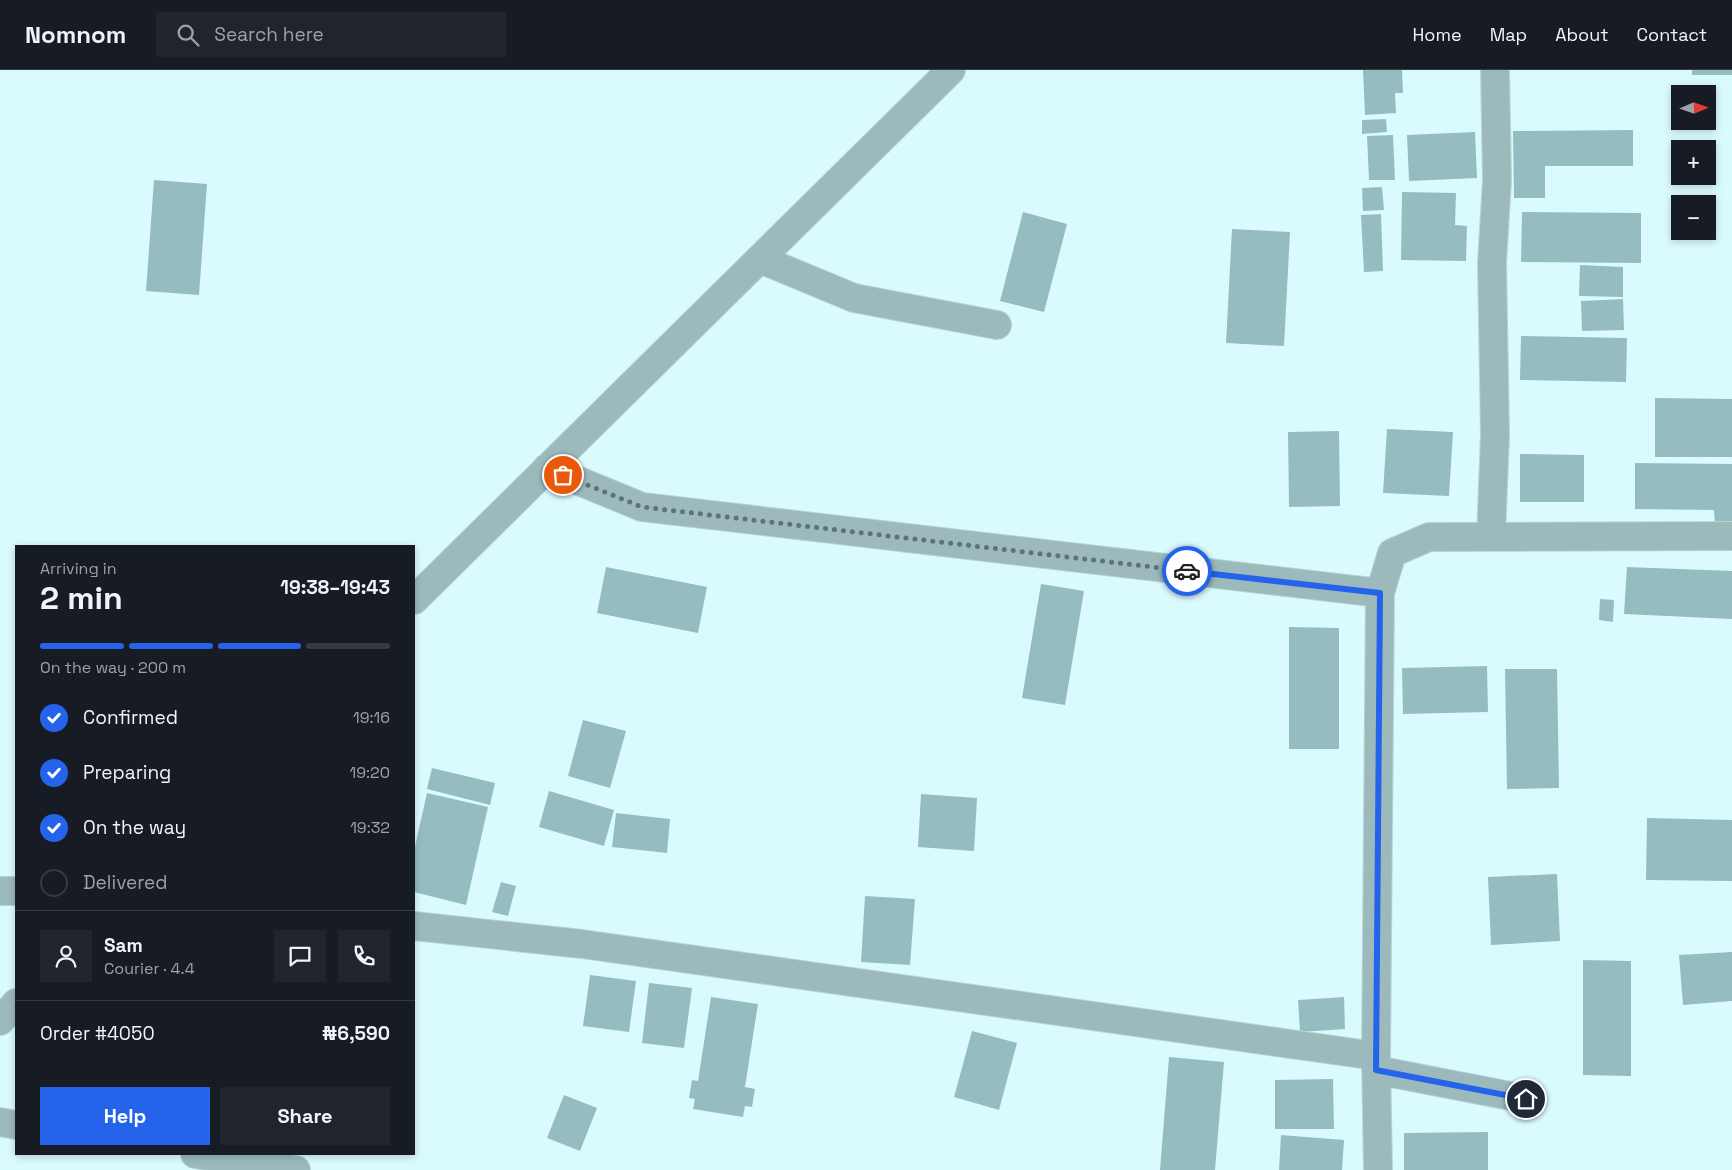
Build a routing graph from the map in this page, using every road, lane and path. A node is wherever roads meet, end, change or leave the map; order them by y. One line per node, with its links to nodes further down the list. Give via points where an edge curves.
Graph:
1 (951, 70): 3 (street)
2 (1495, 70): 6 (street, via 1497,180 1492,263 1495,435)
3 (760, 259): 4 (street, via 854,298); 5 (street)
4 (997, 325)
5 (548, 468): 8 (street, via 642,507); 9 (street)
6 (1491, 536): 7 (street); 8 (street, via 1429,537 1392,552)
7 (1732, 536)
8 (1380, 593): 15 (street)
9 (415, 599)
10 (0, 891): 11 (street)
11 (15, 891)
12 (415, 926): 15 (street, via 582,944)
13 (15, 1004): 14 (street)
14 (0, 1021)
15 (1376, 1063): 16 (street); 21 (street)
16 (1526, 1099)
17 (0, 1122): 18 (street)
18 (15, 1124)
19 (201, 1155): 20 (street)
20 (296, 1170)
21 (1378, 1170)

